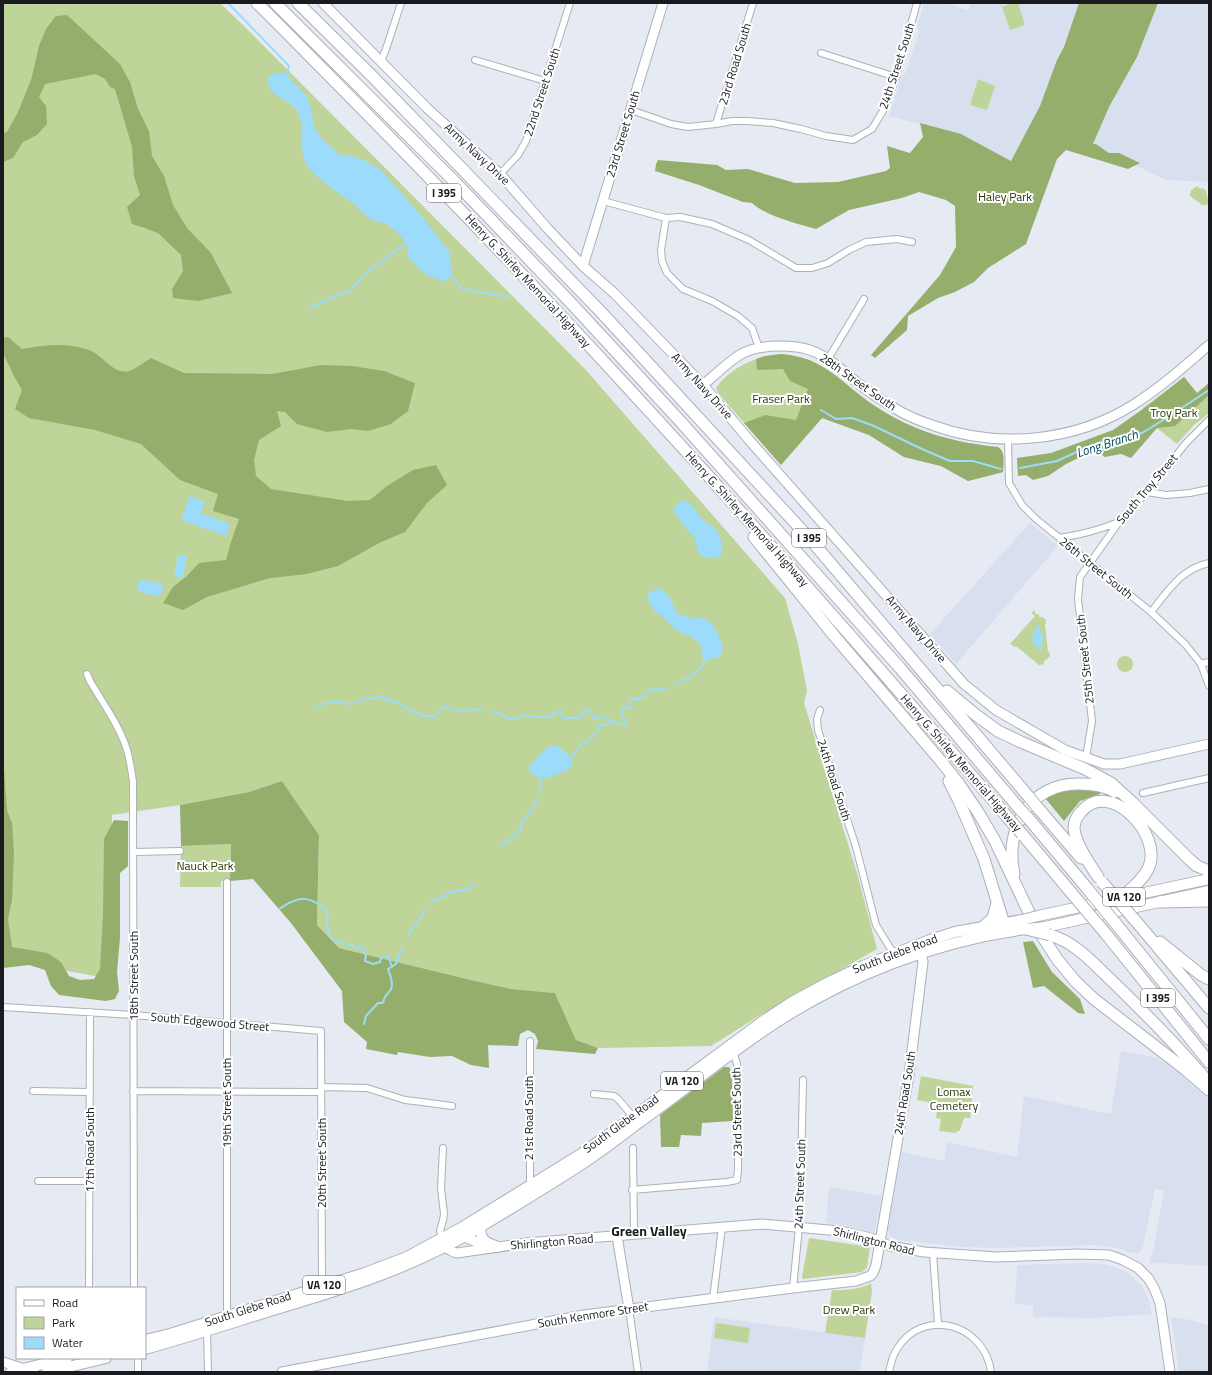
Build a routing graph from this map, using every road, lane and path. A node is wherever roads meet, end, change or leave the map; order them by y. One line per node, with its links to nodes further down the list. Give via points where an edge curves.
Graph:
1 (257, 3): 27 (highway, Henry G. Shirley Memorial Highway / I 395, via 439,188)
2 (275, 3): 75 (highway, bridge, via 455,182 571,303 773,524 1029,819)
3 (298, 3): 37 (highway, I 395, via 600,312 810,539)
4 (323, 3): 12 (street, Army Navy Drive)
5 (401, 3): 12 (street)
6 (570, 3): 14 (street, 22nd Street South)
7 (663, 3): 15 (street, 23rd Street South)
8 (753, 3): 16 (street, 23rd Road South)
9 (917, 3): 13 (street, 24th Street South)
10 (821, 53): 13 (street)
11 (475, 60): 14 (street)
12 (380, 61): 17 (street, Army Navy Drive, via 428,109)
13 (896, 77): 16 (street, 24th Street South, via 884,109 872,129 853,140 773,123 732,121)
14 (545, 81): 17 (street, 22nd Street South, via 526,141 518,155)
15 (631, 110): 16 (street, via 688,127); 18 (street, 23rd Street South)
16 (716, 124)
17 (500, 174): 21 (street, Army Navy Drive)
18 (603, 201): 19 (street); 21 (street, 23rd Street South)
19 (666, 218): 20 (street, via 680,217 712,224 749,240 796,268 812,268 828,263 866,242 897,239); 24 (street, via 661,250 667,273 683,289 712,301 738,316 752,328)
20 (912, 242)
21 (583, 266): 26 (street, Army Navy Drive, via 614,293)
22 (864, 299): 25 (street)
23 (1209, 345): 29 (street, 28th Street South, via 1150,393 1116,414 1064,433)
24 (759, 348): 25 (street, 28th Street South, via 798,347 816,352); 26 (street, 28th Street South, via 739,356)
25 (828, 359): 29 (street, 28th Street South, via 875,396 920,421 960,434)
26 (703, 385): 45 (street, Army Navy Drive, via 964,684 996,710 1065,750)
27 (628, 387): 43 (highway, via 654,427 755,538); 78 (highway, Henry G. Shirley Memorial Highway / I 395, bridge, via 815,595 1010,820)
28 (1209, 420): 31 (street, South Troy Street, via 1186,443)
29 (1008, 440): 33 (street, 26th Street South, via 1009,483 1022,505)
30 (1209, 489): 31 (street, via 1166,495)
31 (1147, 492): 32 (street, South Troy Street)
32 (1119, 522): 33 (street, via 1075,536); 34 (street, South Troy Street)
33 (1059, 538): 34 (street, 26th Street South)
34 (1090, 562): 36 (street, 26th Street South); 45 (street, 25th Street South, via 1080,577 1078,599 1092,721)
35 (1209, 563): 36 (street, via 1200,565 1179,578)
36 (1151, 612): 39 (street, 26th Street South, via 1185,644)
37 (912, 659): 48 (highway, via 956,699 998,731 1094,773 1111,783); 53 (highway, I 395, bridge)
38 (1209, 662): 39 (street)
39 (1201, 664): 41 (street, 26th Street South)
40 (87, 674): 50 (street, 18th Street South, via 126,746 133,781)
41 (1209, 686)
42 (820, 710): 67 (street, 24th Road South, via 817,719 818,730 856,847 876,925)
43 (912, 727): 56 (highway, via 978,812 995,841); 58 (highway, via 956,792 984,859)
44 (1209, 744): 45 (street, Army Navy Drive, via 1120,764 1104,764)
45 (1086, 758)
46 (1209, 778): 47 (street)
47 (1143, 793)
48 (1133, 803): 51 (highway, via 1189,859); 56 (highway, via 1112,790 1088,784 1056,787 1042,794 1021,815 1015,830 1012,857)
49 (180, 851): 50 (street)
50 (134, 852): 72 (street, 18th Street South)
51 (1209, 871)
52 (1209, 879): 57 (main road, South Glebe Road / VA 120)
53 (1100, 880): 57 (highway, via 1079,845 1074,828 1076,819 1083,809 1102,801 1119,806 1130,815 1146,834 1151,847 1147,871); 62 (highway, I 395, bridge)
54 (227, 882): 73 (street, 19th Street South)
55 (1209, 891): 60 (main road, VA 120)
56 (1020, 895): 83 (highway, via 1035,925 1075,981 1117,1018)
57 (1121, 898): 61 (main road, South Glebe Road / VA 120, bridge, via 1038,916)
58 (997, 900): 63 (highway, via 994,917); 64 (highway)
59 (1209, 901): 60 (highway)
60 (1159, 902): 65 (main road, VA 120)
61 (1024, 925): 64 (main road, South Glebe Road / VA 120); 65 (highway, bridge)
62 (1140, 926): 68 (highway, via 1200,975); 70 (highway, I 395)
63 (983, 927): 64 (main road, South Glebe Road / VA 120); 66 (main road, South Glebe Road / VA 120, via 955,932)
64 (1007, 928): 66 (main road, South Glebe Road / VA 120, via 959,942)
65 (1048, 931): 80 (highway, via 1069,943 1087,958 1159,1028)
66 (921, 948): 67 (main road, South Glebe Road / VA 120); 102 (street, 24th Road South, via 923,962 909,1074)
67 (896, 957): 77 (main road, South Glebe Road / VA 120, via 829,982 798,998 763,1021)
68 (1209, 979)
69 (3, 1007): 71 (street, South Edgewood Street)
70 (1209, 1008)
71 (90, 1012): 72 (street, South Edgewood Street); 85 (street, 17th Road South)
72 (133, 1015): 73 (street, South Edgewood Street); 81 (street, 18th Street South)
73 (227, 1023): 74 (street, South Edgewood Street); 86 (street, 19th Street South)
74 (321, 1032): 82 (street, 20th Street South)
75 (1209, 1039)
76 (530, 1041): 95 (street, 21st Road South)
77 (732, 1049): 89 (main road, South Glebe Road / VA 120); 94 (street, 23rd Street South, via 738,1077 736,1180)
78 (1209, 1062)
79 (803, 1080): 98 (street, 24th Street South)
80 (1209, 1084)
81 (134, 1090): 86 (street); 107 (street, 18th Street South)
82 (322, 1090): 86 (street); 88 (street, via 367,1088 405,1100); 109 (street, 20th Street South)
83 (1209, 1090)
84 (33, 1091): 85 (street)
85 (90, 1092): 92 (street, 17th Road South)
86 (227, 1092): 112 (street, 19th Street South)
87 (594, 1094): 89 (street, via 614,1096)
88 (452, 1106)
89 (636, 1120): 95 (main road, South Glebe Road / VA 120, via 581,1154)
90 (443, 1148): 103 (street, via 441,1188 444,1214 440,1231)
91 (633, 1148): 94 (street)
92 (90, 1181): 93 (street); 106 (street, 17th Road South)
93 (38, 1182)
94 (632, 1190): 99 (street)
95 (531, 1191): 97 (main road, South Glebe Road / VA 120); 100 (main road, South Glebe Road / VA 120)
96 (722, 1226): 98 (street, Shirlington Road, via 762,1224); 99 (street, Shirlington Road); 110 (street)
97 (480, 1227): 100 (main road, South Glebe Road / VA 120); 104 (main road, via 481,1239)
98 (800, 1227): 102 (street, Shirlington Road, via 840,1231); 108 (street, 24th Street South)
99 (634, 1234): 101 (street, Shirlington Road)
100 (458, 1235): 103 (main road, South Glebe Road / VA 120); 104 (street, via 484,1245)
101 (617, 1236): 104 (street, Shirlington Road); 111 (street)
102 (880, 1242): 105 (street, Shirlington Road, via 897,1248); 108 (street, South Kenmore Street, via 874,1270 870,1276 856,1281)
103 (445, 1245): 104 (street, Shirlington Road, via 457,1253); 109 (main road, South Glebe Road / VA 120, via 394,1270)
104 (498, 1247)
105 (933, 1253): 113 (street); 132 (street, Shirlington Road, via 996,1257 1095,1254 1123,1260 1138,1268 1154,1288 1160,1303)
106 (89, 1287)
107 (134, 1287)
108 (793, 1288): 110 (street, South Kenmore Street)
109 (322, 1290): 112 (main road, South Glebe Road / VA 120)
110 (713, 1299): 111 (street, South Kenmore Street)
111 (629, 1309): 128 (street, South Kenmore Street, via 584,1315); 129 (street)
112 (227, 1320): 114 (main road, South Glebe Road / VA 120)
113 (938, 1324): 130 (street, via 913,1332 904,1339 892,1359); 131 (street, via 962,1330 979,1342 986,1353)
114 (205, 1327): 115 (main road, South Glebe Road / VA 120); 116 (main road, South Glebe Road / VA 120); 127 (street)
115 (146, 1340)
116 (146, 1349)
117 (64, 1359): 121 (main road)
118 (138, 1359): 126 (street)
119 (93, 1360): 124 (main road); 125 (main road, via 84,1366)
120 (3, 1362): 121 (street)
121 (23, 1369): 122 (main road); 123 (street)
122 (10, 1372)
123 (34, 1372)
124 (47, 1372)
125 (82, 1372)
126 (138, 1372)
127 (208, 1372)
128 (282, 1372)
129 (638, 1372)
130 (889, 1372)
131 (991, 1372)
132 (1170, 1372)

